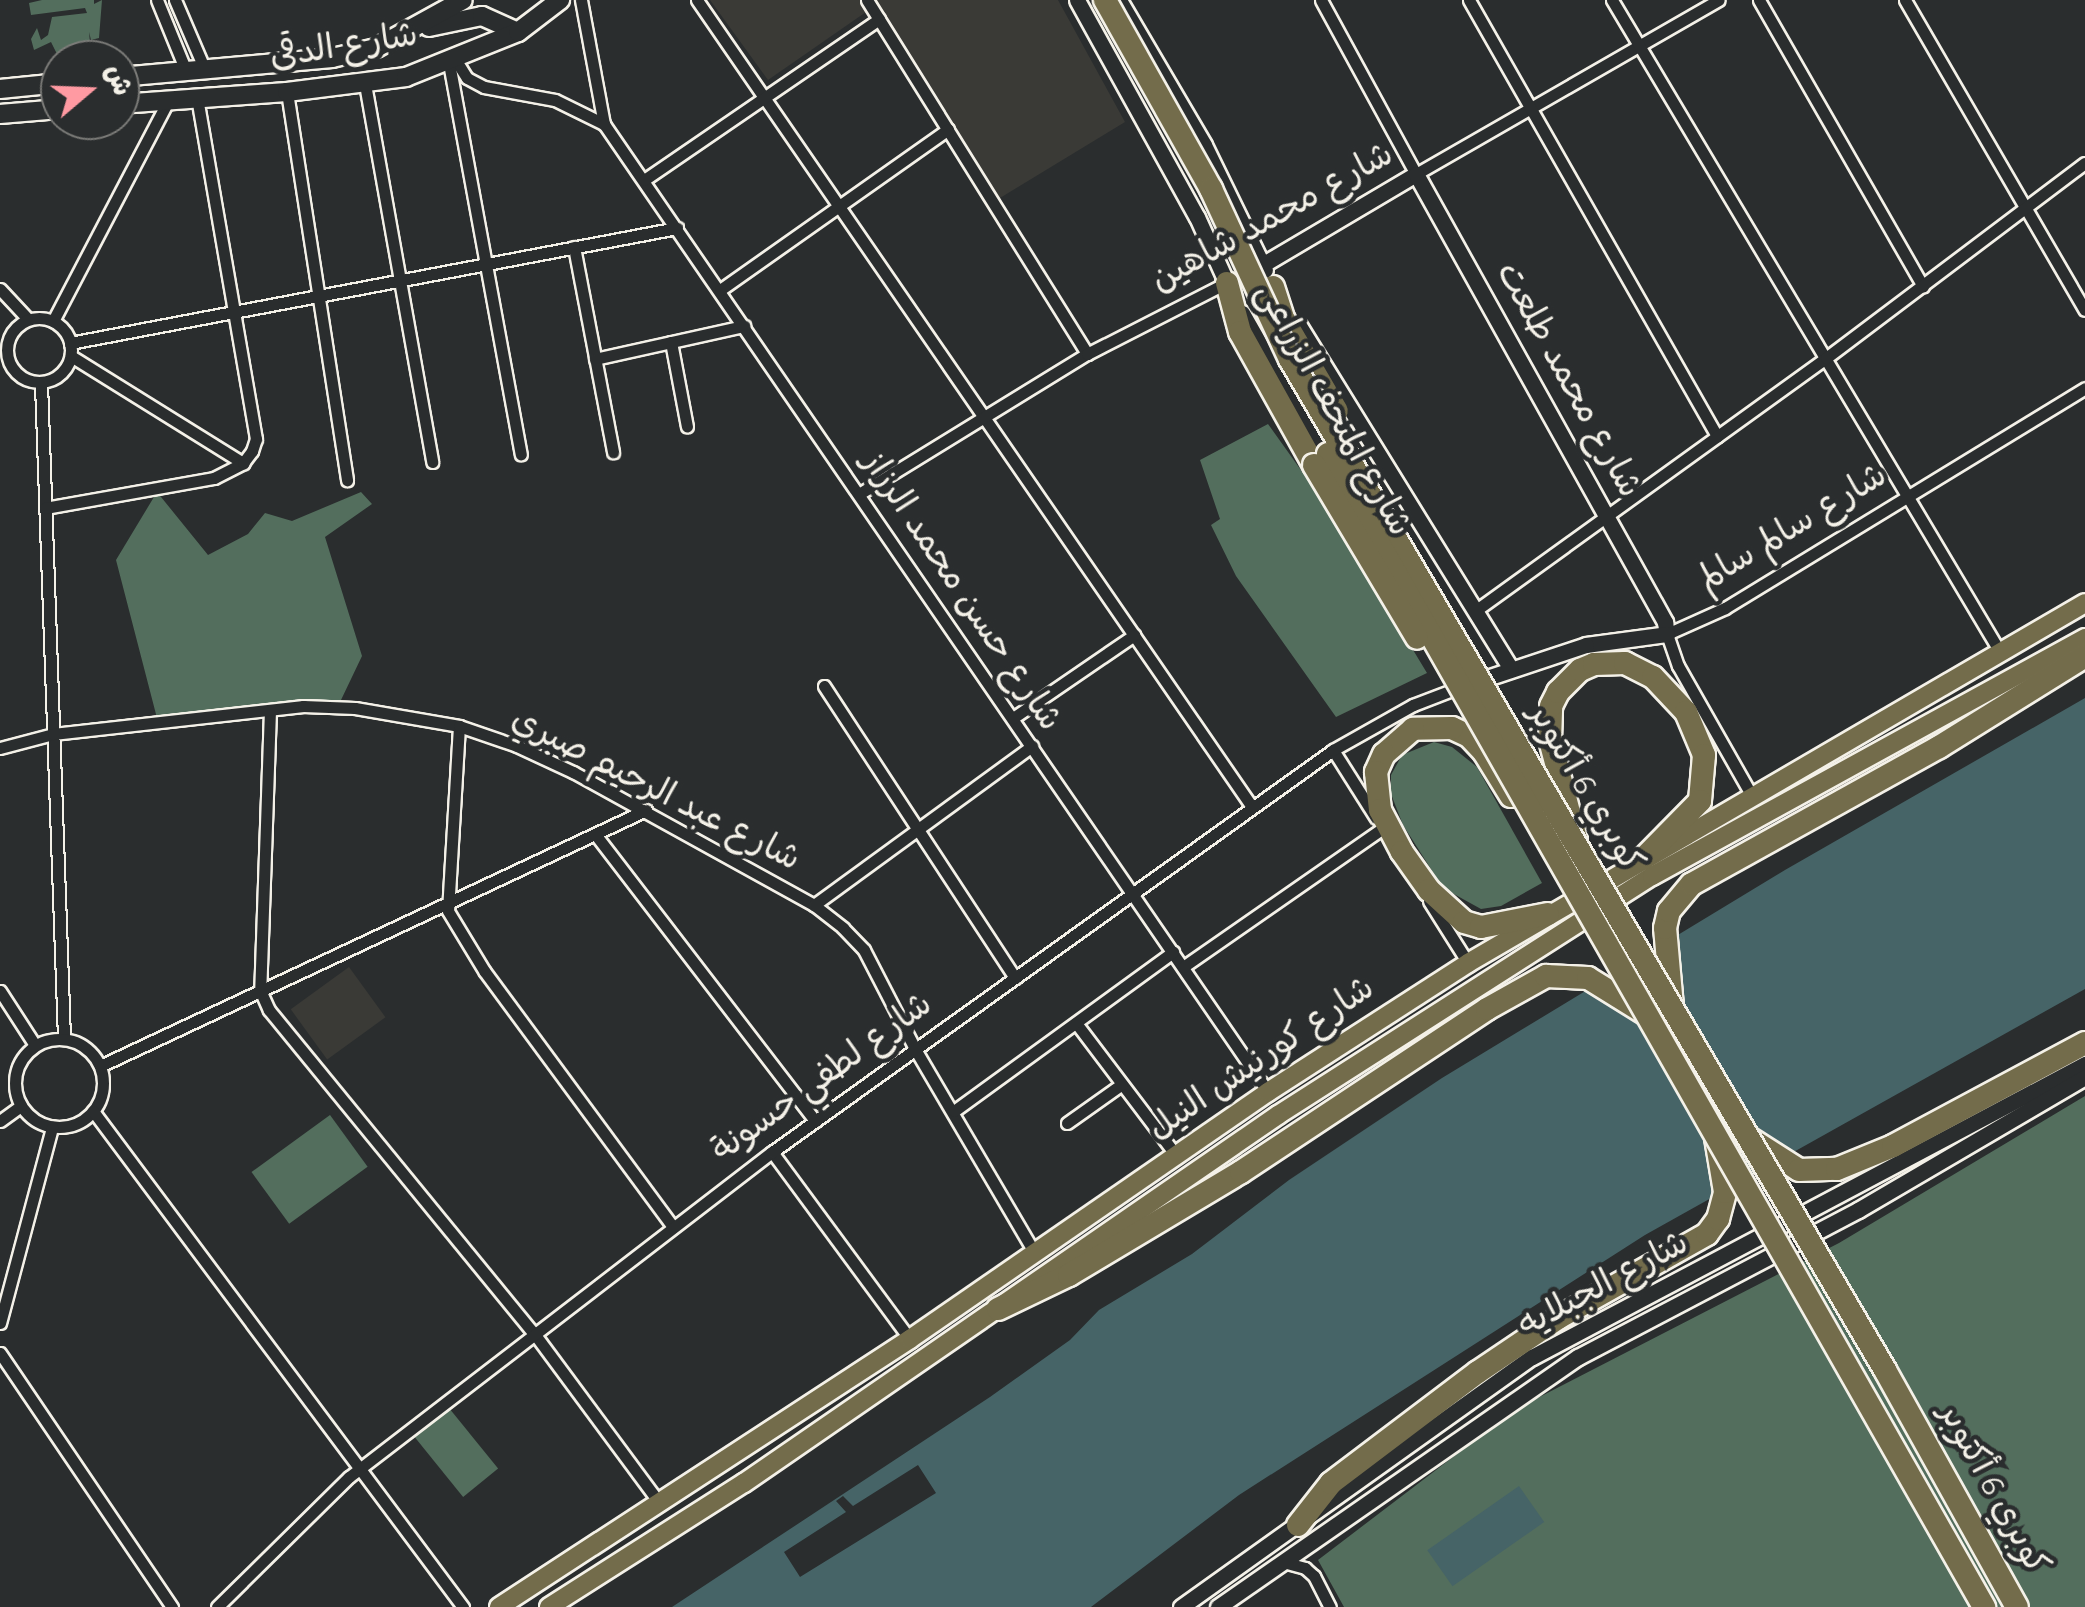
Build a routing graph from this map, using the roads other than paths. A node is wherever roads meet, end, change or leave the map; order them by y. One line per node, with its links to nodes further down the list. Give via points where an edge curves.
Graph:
1 (157, 0): 23 (street)
2 (175, 0): 23 (street)
3 (464, 0): 19 (main road, شارع الدقى)
4 (560, 0): 20 (main road, شارع الدقى)
5 (581, 0): 36 (street, شارع حسن محمد الرزاز)
6 (697, 0): 29 (street)
7 (867, 0): 18 (street)
8 (1077, 0): 48 (street, شارع المتحف الزراعى)
9 (1089, 0): 96 (highway, كوبري 6 أكتوبر, bridge, via 1211,220 1256,329)
10 (1106, 0): 99 (highway, كوبري 6 أكتوبر, bridge, via 1212,190 1290,359)
11 (1119, 0): 46 (street, شارع المتحف الزراعى)
12 (1321, 0): 39 (street, شارع محمد طلعت)
13 (1469, 0): 33 (street)
14 (1612, 0): 21 (street)
15 (1718, 0): 21 (street, شارع محمد شاهين)
16 (1759, 0): 49 (street)
17 (1904, 0): 42 (street)
18 (879, 19): 29 (street); 37 (street)
19 (415, 30): 20 (main road, via 482,16); 23 (main road, شارع الدقى, via 332,58)
20 (518, 32): 22 (main road, شارع الدقى)
21 (1637, 46): 33 (street, شارع محمد شاهين); 63 (street)
22 (452, 61): 25 (main road, شارع الدقى); 36 (street, شارع حسن محمد الرزاز, via 484,87 556,100); 45 (street)
23 (195, 70): 24 (main road, شارع الدقى)
24 (140, 75)
25 (365, 84): 28 (main road, شارع الدقى); 47 (street)
26 (40, 85): 27 (main road)
27 (0, 89)
28 (287, 92): 30 (main road, شارع الدقى); 53 (street)
29 (765, 96): 40 (street); 41 (street)
30 (197, 99): 31 (main road, شارع الدقى); 55 (street)
31 (168, 101): 32 (main road, شارع الدقى); 57 (street)
32 (140, 103)
33 (1530, 108): 39 (street, شارع محمد شاهين); 69 (street)
34 (40, 111): 35 (main road)
35 (0, 114)
36 (604, 124): 40 (street, شارع حسن محمد الرزاز)
37 (948, 129): 41 (street); 61 (street)
38 (2085, 163): 42 (street)
39 (1416, 174): 46 (street, شارع محمد شاهين); 78 (street, شارع محمد طلعت)
40 (644, 180): 43 (street, شارع حسن محمد الرزاز)
41 (839, 204): 52 (street); 67 (street)
42 (2028, 208): 49 (street); 54 (street)
43 (677, 228): 44 (street); 52 (street, شارع حسن محمد الرزاز)
44 (574, 247): 45 (street); 64 (street)
45 (486, 264): 47 (street); 71 (street)
46 (1262, 265): 48 (street, شارع محمد شاهين); 50 (street, شارع المتحف الزراعى)
47 (400, 280): 53 (street); 72 (street)
48 (1227, 284): 61 (street, شارع محمد شاهين); 88 (street, شارع المتحف الزراعى); 96 (highway, bridge, via 1240,332 1314,465 1456,704)
49 (1923, 286): 63 (street)
50 (1274, 287): 80 (street, شارع المتحف الزراعى); 99 (highway, bridge, via 1284,320 1528,737)
51 (0, 288): 56 (street)
52 (720, 290): 58 (street, شارع حسن محمد الرزاز)
53 (316, 296): 55 (street); 74 (street)
54 (2085, 310)
55 (234, 312): 60 (street); 73 (street, via 256,439)
56 (28, 319): 57 (street); 62 (street, via 10,334)
57 (53, 321): 60 (street)
58 (744, 326): 59 (street); 75 (street, شارع حسن محمد الرزاز)
59 (671, 342): 64 (street); 68 (street)
60 (70, 349): 65 (street, via 60,375); 73 (street)
61 (1088, 354): 67 (street, شارع محمد شاهين)
62 (3, 358): 65 (street, via 19,376)
63 (1826, 358): 69 (street); 76 (street)
64 (595, 359): 70 (street)
65 (41, 383): 77 (street)
66 (2085, 388): 76 (street, شارع سالم سالم)
67 (985, 418): 75 (street, شارع محمد شاهين); 82 (street)
68 (687, 427)
69 (1717, 436): 78 (street)
70 (612, 452)
71 (521, 454)
72 (432, 462)
73 (243, 463): 77 (street, via 214,478)
74 (348, 480)
75 (859, 494): 90 (street, شارع حسن محمد الرزاز)
76 (1907, 495): 81 (street, شارع سالم سالم, via 1725,608); 84 (street)
77 (45, 508): 92 (street)
78 (1608, 513): 80 (street); 81 (street, شارع محمد طلعت)
79 (2085, 603): 84 (main road, شارع كورنيش النيل)
80 (1475, 611): 86 (street, شارع المتحف الزراعى)
81 (1667, 634): 86 (street, شارع سالم سالم, via 1586,646); 97 (street, شارع محمد طلعت, via 1678,666)
82 (1134, 635): 90 (street); 98 (street)
83 (2085, 638): 141 (main road, شارع كورنيش النيل, via 1652,876 1278,1116)
84 (2000, 652): 97 (main road, شارع كورنيش النيل)
85 (2085, 656): 116 (highway, via 1939,747 1692,884 1668,911 1664,928)
86 (1511, 669): 88 (street, شارع لطفي حسونة)
87 (824, 686): 102 (street)
88 (1455, 689): 95 (street, شارع لطفي حسونة)
89 (270, 710): 91 (street, شارع عبد الرحيم صبري, via 355,708); 92 (street, شارع عبد الرحيم صبري); 115 (street)
90 (1012, 718): 93 (street, شارع حسن محمد الرزاز)
91 (458, 726): 100 (street, شارع عبد الرحيم صبري, via 517,746); 107 (street)
92 (53, 734): 94 (street, شارع عبد الرحيم صبري); 119 (street)
93 (1032, 746): 102 (street); 106 (street, شارع حسن محمد الرزاز)
94 (0, 748)
95 (1333, 750): 98 (street, شارع لطفي حسونة); 101 (street)
96 (1520, 786): 104 (highway, كوبري 6 أكتوبر, bridge)
97 (1752, 796): 105 (main road, شارع كورنيش النيل)
98 (1252, 807): 106 (street, شارع لطفي حسونة)
99 (1554, 807): 104 (highway, كوبري 6 أكتوبر, bridge)
100 (646, 810): 103 (street); 108 (street, شارع عبد الرحيم صبري)
101 (1381, 819): 104 (highway, bridge, via 1376,772 1384,754 1414,729 1452,728 1470,736 1523,814); 109 (highway, via 1415,872 1464,922 1481,927); 111 (street); 112 (street)
102 (916, 828): 108 (street); 113 (street)
103 (595, 834): 107 (street); 132 (street)
104 (1570, 854): 105 (highway, bridge, via 1550,740 1551,706 1567,680 1594,664 1625,663 1653,677 1686,712 1698,732 1704,778 1700,801); 116 (highway, كوبري 6 أكتوبر, bridge); 117 (highway, كوبري 6 أكتوبر, bridge)
105 (1643, 859): 109 (main road, شارع كورنيش النيل)
106 (1132, 893): 110 (street, شارع حسن محمد الرزاز); 113 (street, شارع لطفي حسونة)
107 (448, 903): 115 (street); 139 (street, via 485,972)
108 (814, 905): 122 (street, شارع عبد الرحيم صبري, via 864,950)
109 (1548, 914): 111 (main road, شارع كورنيش النيل)
110 (1173, 952): 112 (street, شارع حسن محمد الرزاز); 118 (street)
111 (1468, 963): 127 (main road, شارع كورنيش النيل)
112 (1182, 967): 127 (street, شارع حسن محمد الرزاز)
113 (1015, 978): 122 (street, شارع لطفي حسونة)
114 (0, 990): 121 (street)
115 (260, 990): 124 (street); 143 (street, via 269,1010)
116 (1672, 1006): 136 (highway, كوبري 6 أكتوبر, bridge)
117 (1648, 1015): 135 (highway, كوبري 6 أكتوبر, bridge); 141 (highway, via 1588,978 1568,974 1534,981 1241,1172 1070,1275)
118 (1076, 1023): 126 (street); 130 (street)
119 (64, 1038): 121 (street); 124 (street, via 86,1048)
120 (2085, 1043): 136 (highway, via 1837,1169 1799,1170)
121 (34, 1045): 128 (street, via 14,1080)
122 (915, 1050): 130 (street, شارع عبد الرحيم صبري); 132 (street, شارع لطفي حسونة)
123 (2085, 1064): 148 (street, شارع الجبلايه, via 1570,1334)
124 (100, 1066): 129 (street, via 102,1095)
125 (2085, 1077): 149 (street, شارع الجبلايه, via 1875,1200 1578,1356)
126 (1122, 1084): 133 (street); 138 (street)
127 (1268, 1092): 138 (main road, شارع كورنيش النيل)
128 (21, 1106): 131 (street); 134 (street)
129 (93, 1110): 134 (street, via 76,1124); 146 (street)
130 (954, 1112): 140 (street, شارع عبد الرحيم صبري)
131 (0, 1121)
132 (815, 1121): 137 (street, شارع لطفي حسونة)
133 (1067, 1124)
134 (52, 1127): 142 (street)
135 (1716, 1136): 148 (highway, via 1725,1192 1718,1219 1690,1246 1558,1318 1478,1372 1332,1483); 158 (highway, كوبري 6 أكتوبر, bridge)
136 (1749, 1138): 159 (highway, كوبري 6 أكتوبر, bridge)
137 (772, 1152): 139 (street, شارع لطفي حسونة); 144 (street)
138 (1176, 1155): 140 (main road, شارع كورنيش النيل)
139 (673, 1227): 143 (street, شارع لطفي حسونة)
140 (1034, 1252): 144 (main road, شارع كورنيش النيل)
141 (998, 1309): 154 (main road, شارع كورنيش النيل)
142 (0, 1323)
143 (533, 1332): 146 (street, شارع لطفي حسونة); 147 (street)
144 (910, 1339): 147 (main road, شارع كورنيش النيل)
145 (0, 1352): 150 (street)
146 (359, 1469): 151 (street, شارع لطفي حسونة); 152 (street)
147 (658, 1501): 153 (main road, شارع كورنيش النيل)
148 (1298, 1525): 155 (street, شارع الجبلايه)
149 (1282, 1562): 156 (street, شارع الجبلايه); 157 (street, via 1314,1576)
150 (172, 1607)
151 (218, 1607)
152 (464, 1607)
153 (499, 1607)
154 (549, 1607)
155 (1181, 1607)
156 (1218, 1607)
157 (1330, 1607)
158 (1984, 1607)
159 (2018, 1607)

